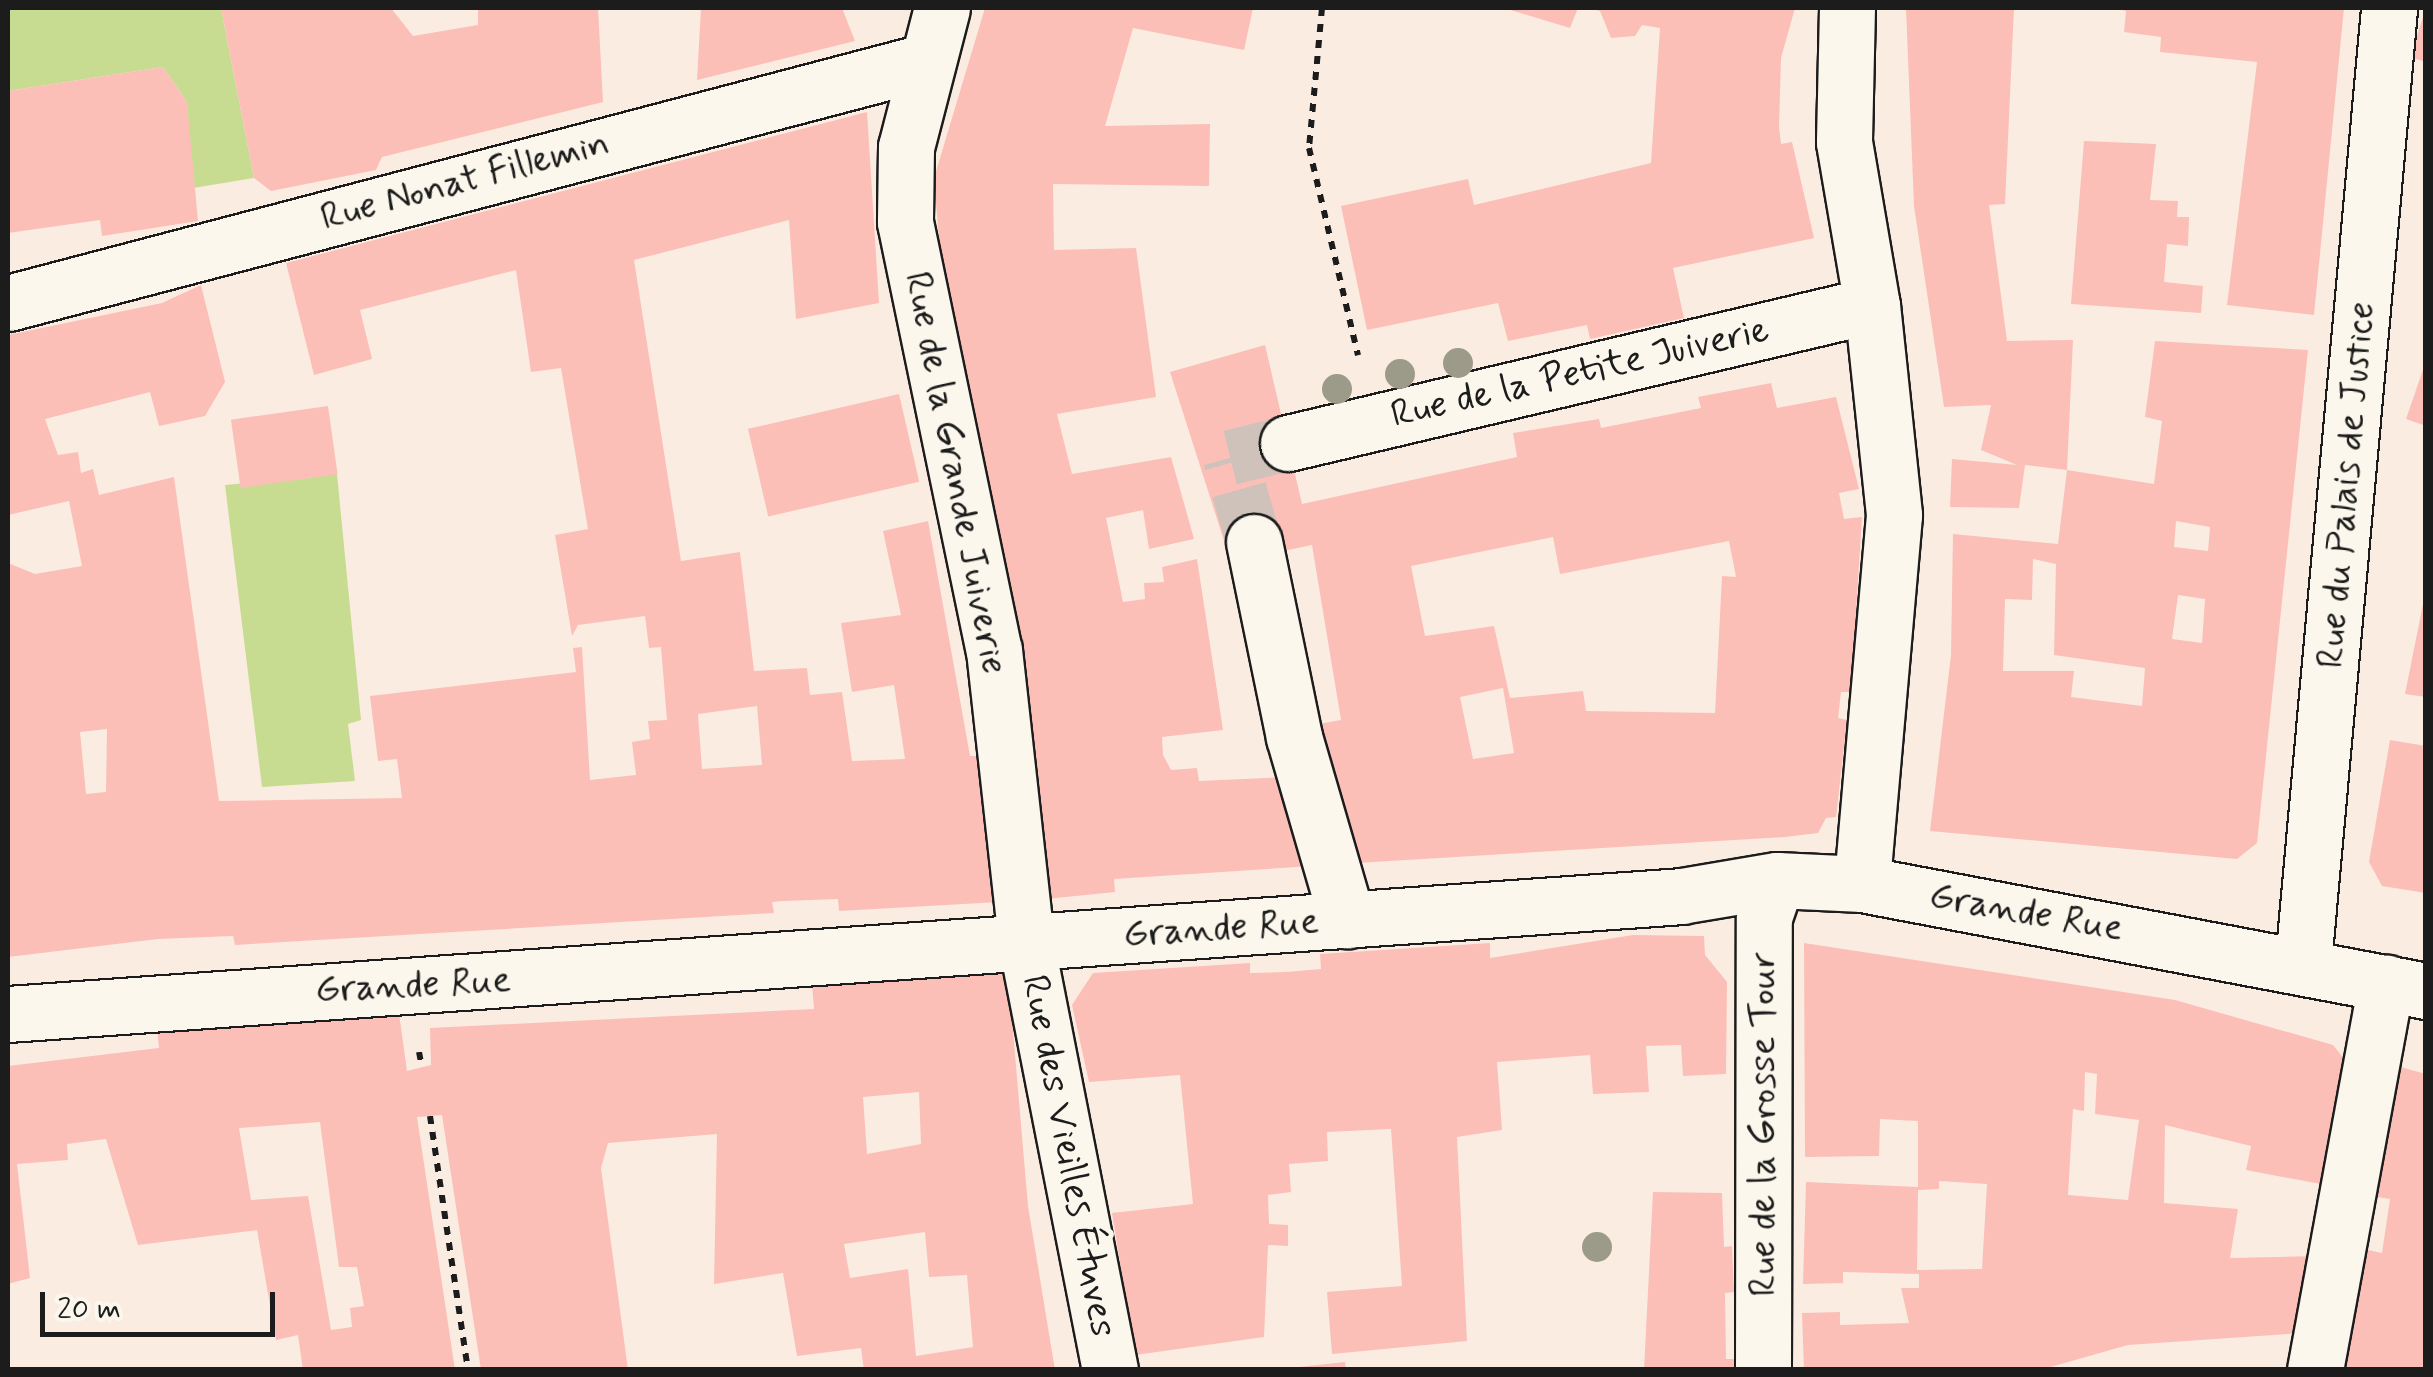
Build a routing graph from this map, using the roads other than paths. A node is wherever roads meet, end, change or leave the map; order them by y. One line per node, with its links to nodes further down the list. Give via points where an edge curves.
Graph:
1 (942, 8): 4 (street, Rue de la Grande Juiverie)
2 (1847, 8): 6 (street, via 1844,142)
3 (2389, 8): 13 (street, Rue du Palais de Justice)
4 (924, 62): 5 (street, Rue Nonat Fillemin); 12 (street, Rue de la Grande Juiverie, via 906,147 905,222 994,650)
5 (8, 303)
6 (1872, 306): 7 (street, Rue de la Petite Juiverie); 10 (street, via 1894,515)
7 (1288, 443)
8 (1254, 542): 11 (street, via 1294,737)
9 (1778, 880): 10 (street, Grande Rue); 11 (street, Grande Rue, via 1696,895); 17 (street, Rue de la Grosse Tour, via 1764,916)
10 (1862, 884): 13 (street, Grande Rue)
11 (1347, 920): 12 (street, Grande Rue)
12 (1026, 942): 15 (street, Grande Rue); 16 (street, Rue des Vieilles Étuves)
13 (2303, 963): 14 (street, Grande Rue)
14 (2406, 986): 18 (street)
15 (8, 1014)
16 (1110, 1370)
17 (1763, 1370)
18 (2314, 1370)

